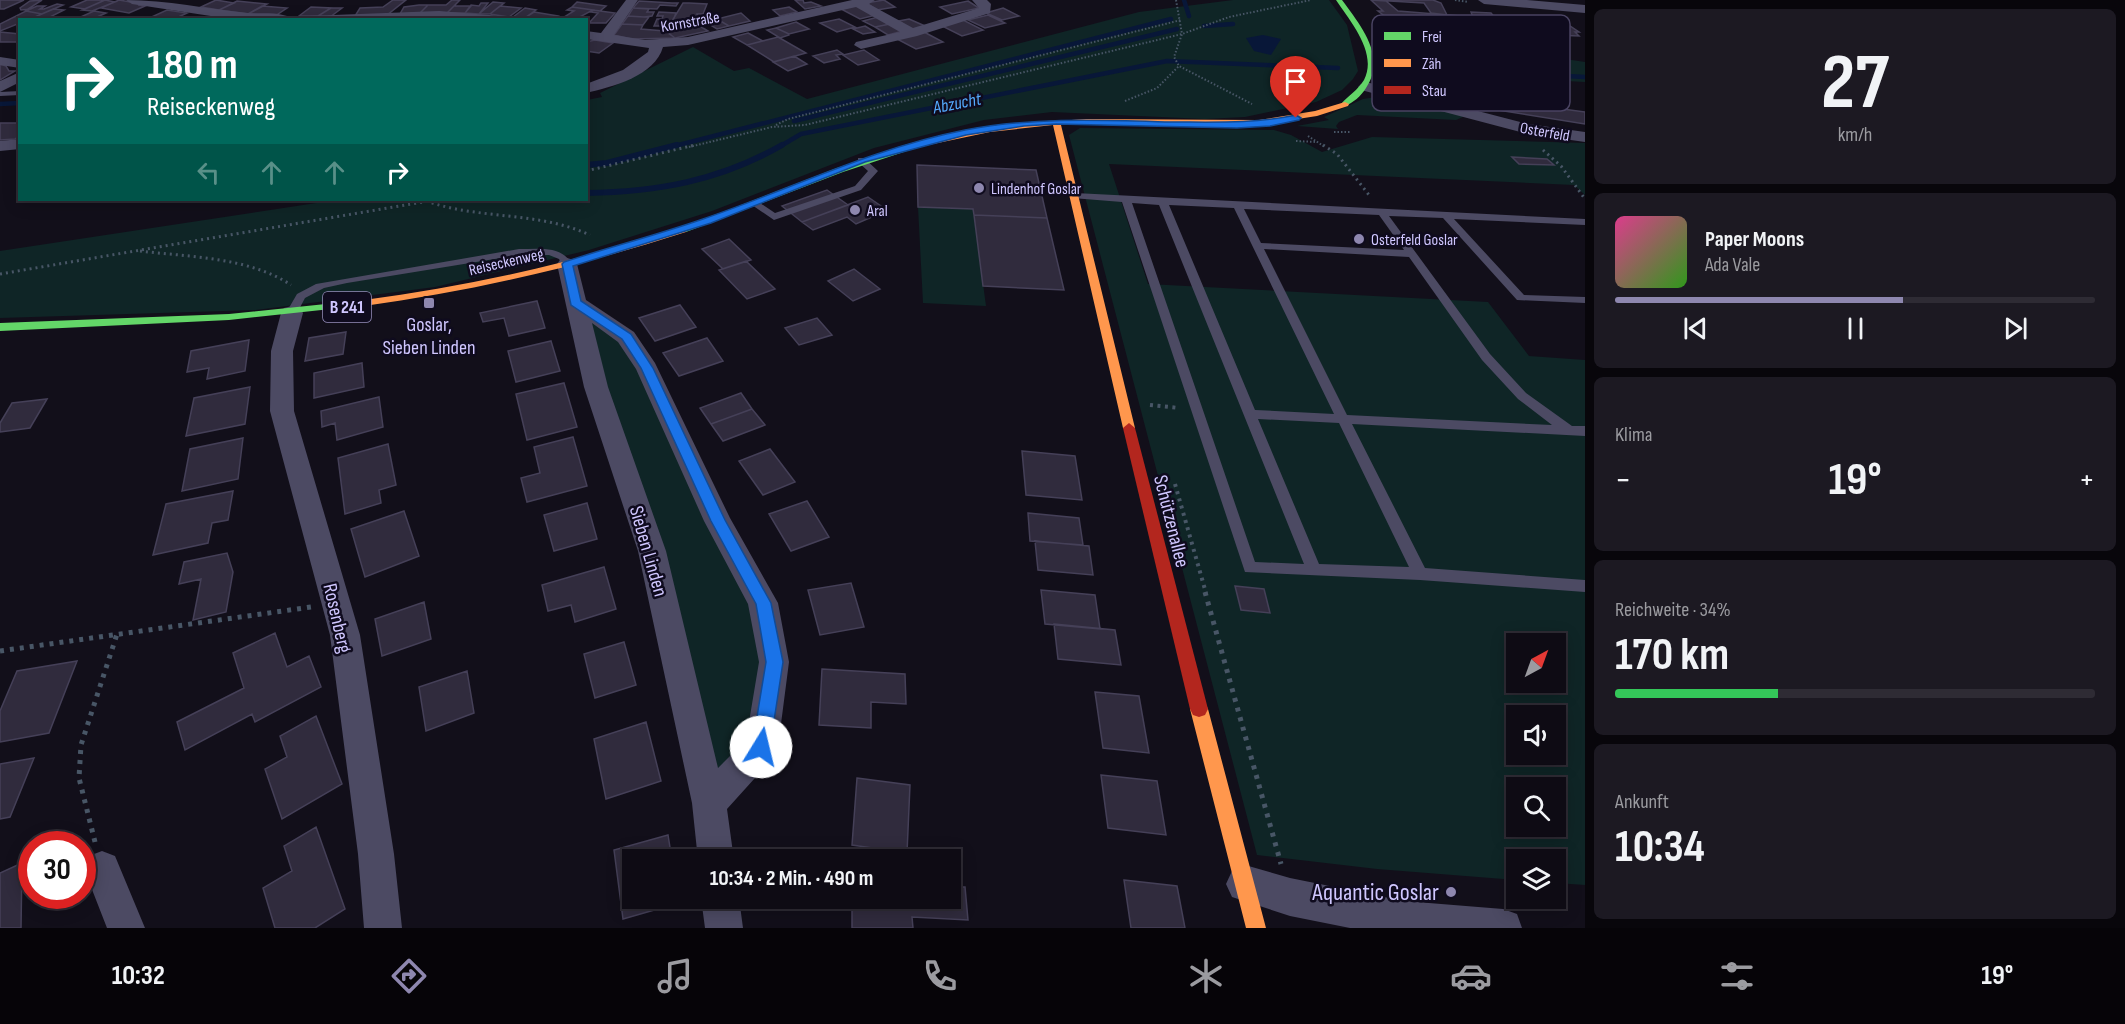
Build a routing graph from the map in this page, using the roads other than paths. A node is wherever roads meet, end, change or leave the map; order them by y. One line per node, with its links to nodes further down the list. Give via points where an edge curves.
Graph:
1 (132, 0): 8 (street)
2 (183, 0): 8 (street)
3 (632, 0): 17 (street)
4 (978, 0): 15 (street, via 985,4 985,10)
5 (1339, 0): 25 (main road, via 1370,52 1371,76)
6 (1484, 0): 9 (street)
7 (863, 1): 15 (street); 18 (street, Kornstraße, via 705,38)
8 (169, 6): 11 (street); 13 (street)
9 (1585, 9)
10 (307, 13): 12 (street)
11 (150, 15)
12 (437, 17): 14 (street)
13 (261, 18)
14 (459, 18)
15 (912, 33): 19 (street)
16 (588, 34): 17 (street, Kornstraße)
17 (605, 38): 18 (street, Kornstraße)
18 (657, 45): 24 (street, via 649,62)
19 (861, 45)
20 (0, 61): 21 (street)
21 (18, 64)
22 (18, 77): 23 (street)
23 (0, 87)
24 (588, 88)
25 (1362, 90): 26 (street, Osterfeld); 30 (main road, Reiseckenweg / B 241, via 1335,107 1237,126)
26 (1372, 92)
27 (18, 93): 28 (lane)
28 (0, 94)
29 (1451, 111): 31 (street, Osterfeld, via 1528,129)
30 (1056, 122): 34 (main road, Reiseckenweg / B 241, via 965,133); 35 (main road, Schützenallee)
31 (1585, 137)
32 (18, 144): 33 (street)
33 (0, 146)
34 (861, 160): 38 (main road, Reiseckenweg / B 241); 38 (lane, via 873,171 858,188 774,217)
35 (1075, 196): 36 (lane); 61 (main road, Schützenallee, via 1157,545)
36 (1126, 200): 37 (lane); 55 (lane, via 1250,568)
37 (1163, 202): 39 (lane); 50 (lane)
38 (754, 203): 45 (main road, Reiseckenweg / B 241, via 697,225)
39 (1237, 205): 40 (lane); 43 (lane)
40 (1381, 211): 41 (lane); 44 (lane)
41 (1445, 215): 42 (lane); 46 (lane, via 1521,298)
42 (1585, 222)
43 (1257, 246): 44 (lane); 51 (lane)
44 (1412, 254): 52 (lane, via 1486,357 1522,396)
45 (567, 264): 47 (street, Sieben Linden); 48 (main road, Reiseckenweg / B 241, via 422,296); 48 (lane, via 563,256 550,252 519,252 320,286)
46 (1585, 300)
47 (575, 302): 58 (street, Sieben Linden, via 596,387 652,551); 58 (street, via 626,337 647,368 718,521 764,603 774,662 761,747)
48 (297, 304): 49 (main road, Reiseckenweg / B 241, via 175,322); 64 (street, Rosenberg, via 282,351 282,411 347,646)
49 (0, 327)
50 (1249, 414): 51 (lane); 55 (lane)
51 (1344, 418): 52 (lane); 56 (lane)
52 (1568, 430): 53 (lane); 54 (lane)
53 (1585, 431)
54 (1585, 441)
55 (1314, 570): 56 (lane)
56 (1420, 574): 57 (lane)
57 (1585, 586)
58 (709, 803): 59 (street, Sieben Linden)
59 (715, 849)
60 (102, 869): 63 (street)
61 (1245, 884): 66 (main road, Schützenallee); 67 (street, via 1404,921)
62 (721, 909): 65 (street)
63 (126, 928)
64 (383, 928)
65 (724, 928)
66 (1256, 928)
67 (1503, 928)

